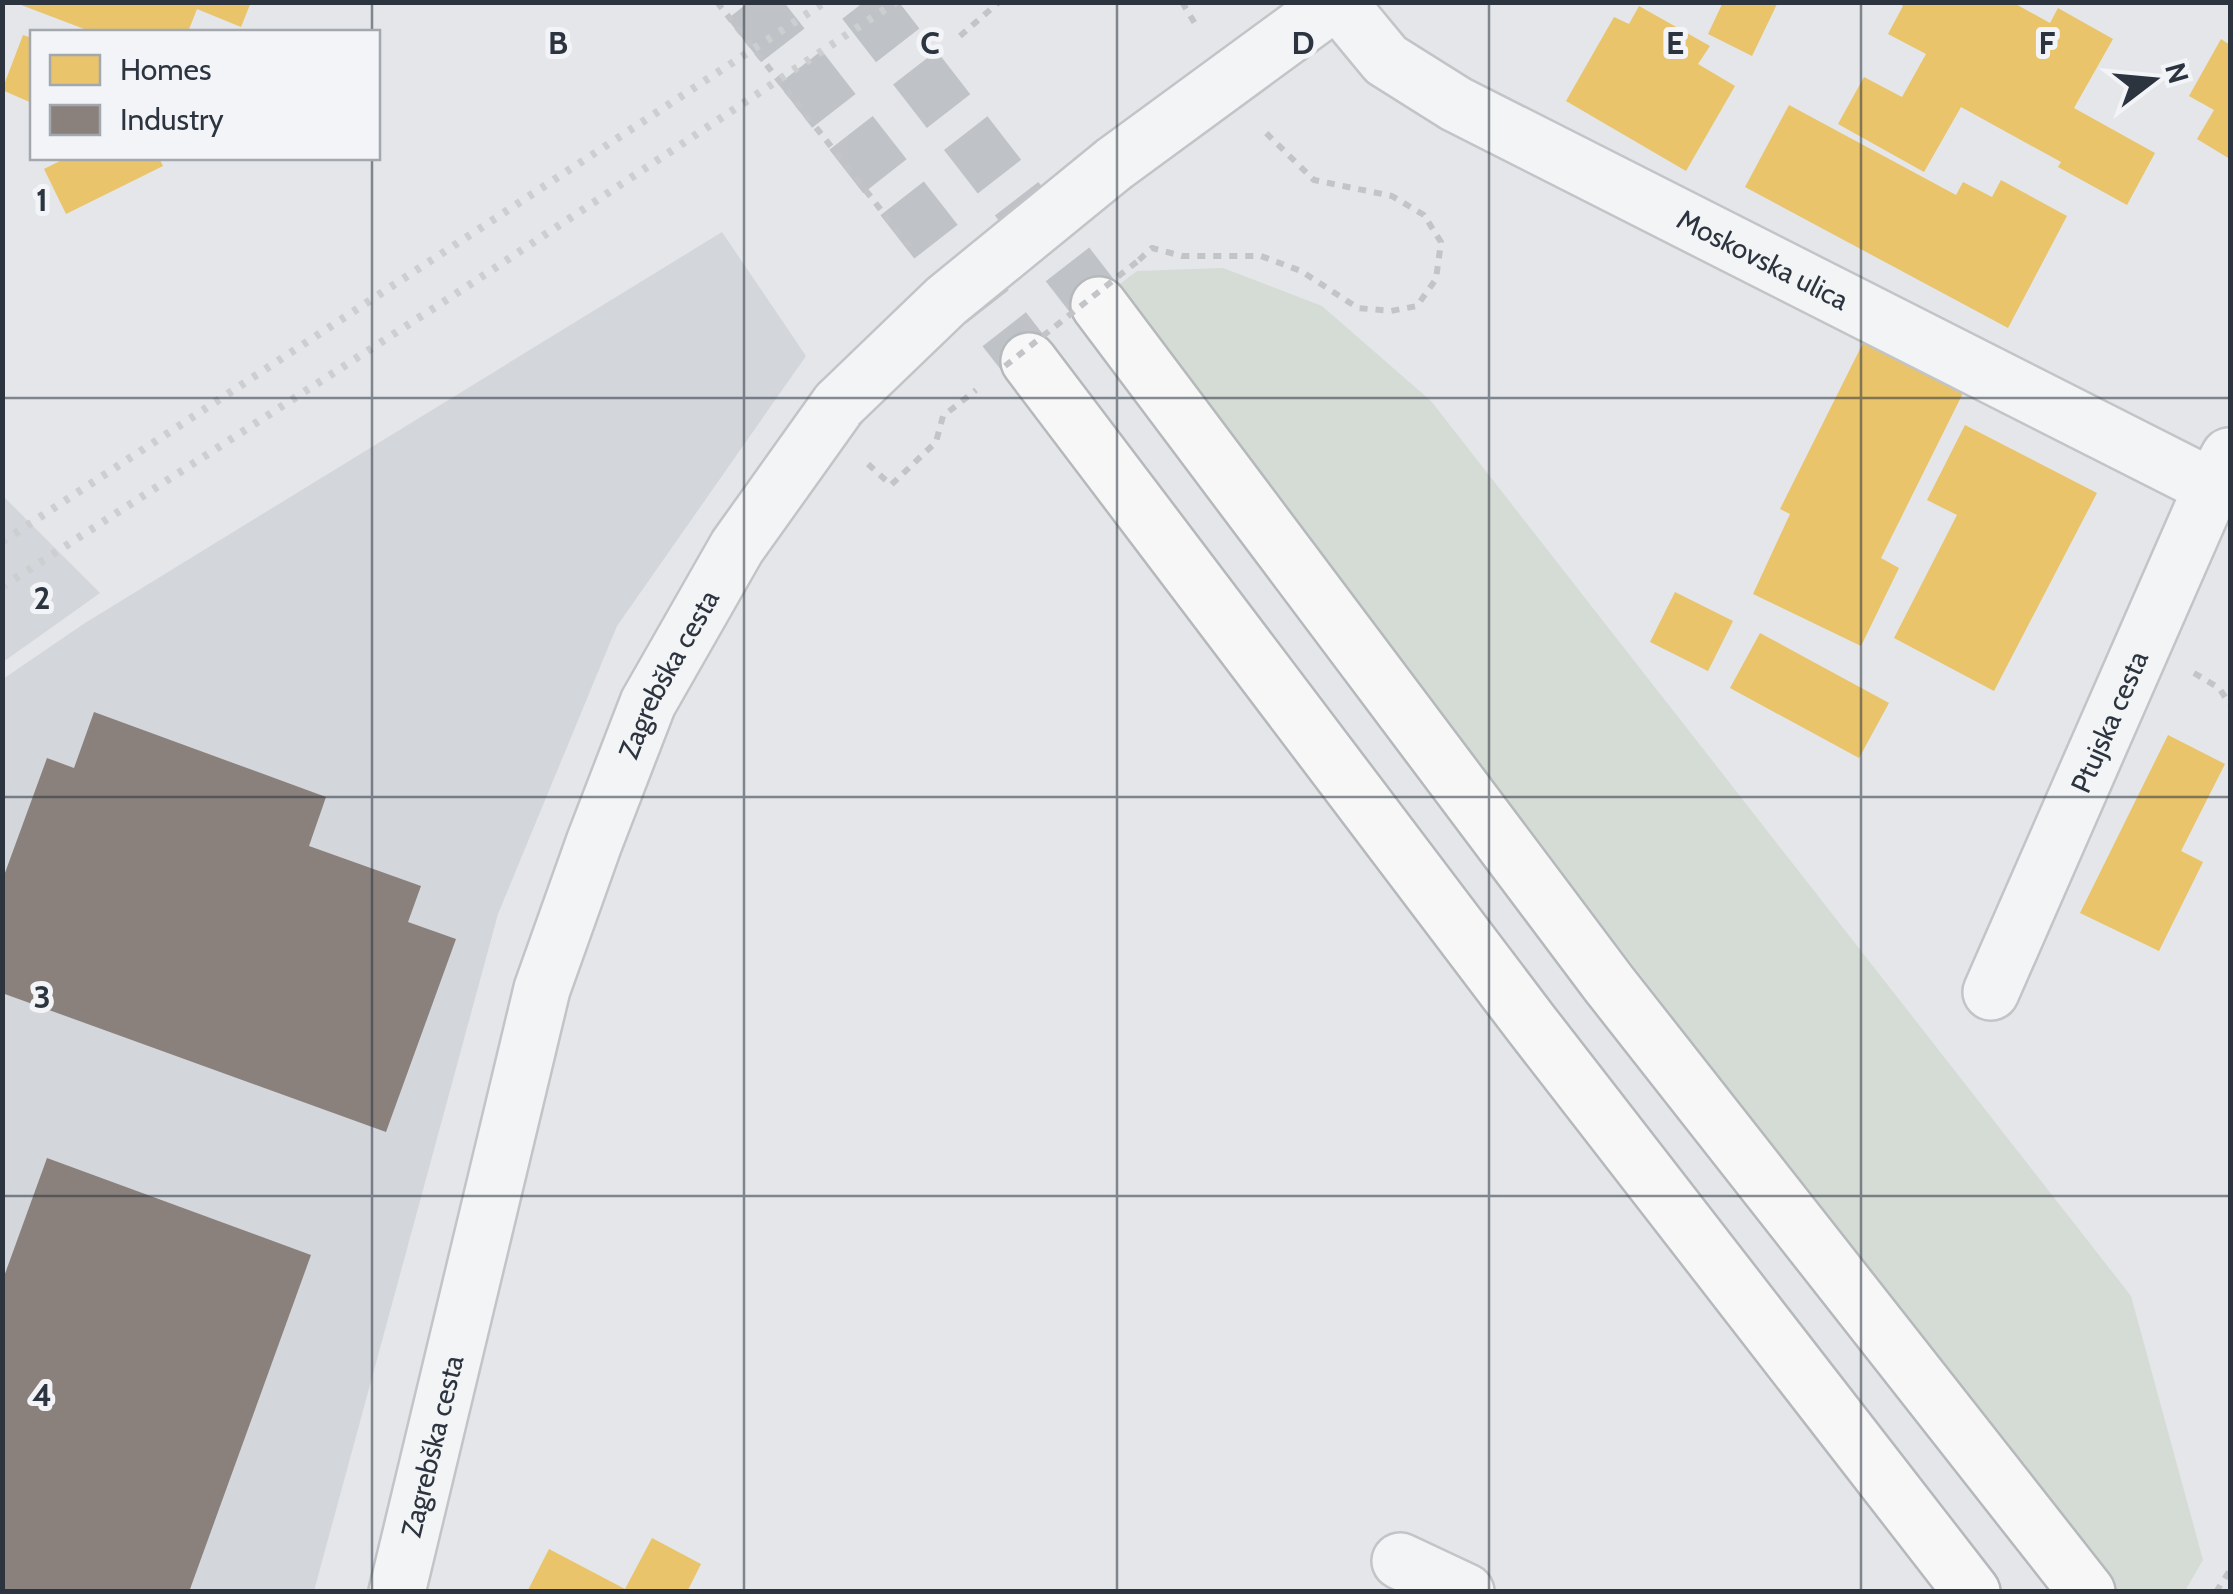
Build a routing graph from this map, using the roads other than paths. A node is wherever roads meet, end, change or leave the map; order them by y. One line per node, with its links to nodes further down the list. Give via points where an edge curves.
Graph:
1 (1336, 2): 4 (street, Moskovska ulica, via 1386,60 1456,104); 7 (street, Zagrebška cesta, bridge, via 1114,164 946,301 839,404 737,546 648,703 542,989)
2 (1099, 305): 10 (highway, via 1609,984)
3 (1005, 364): 9 (highway, via 1532,1024)
4 (2221, 470): 5 (street, Ptujska cesta)
5 (1991, 992)
6 (1400, 1561): 8 (street)
7 (397, 1592)
8 (1466, 1592)
9 (1972, 1592)
10 (2087, 1592)

